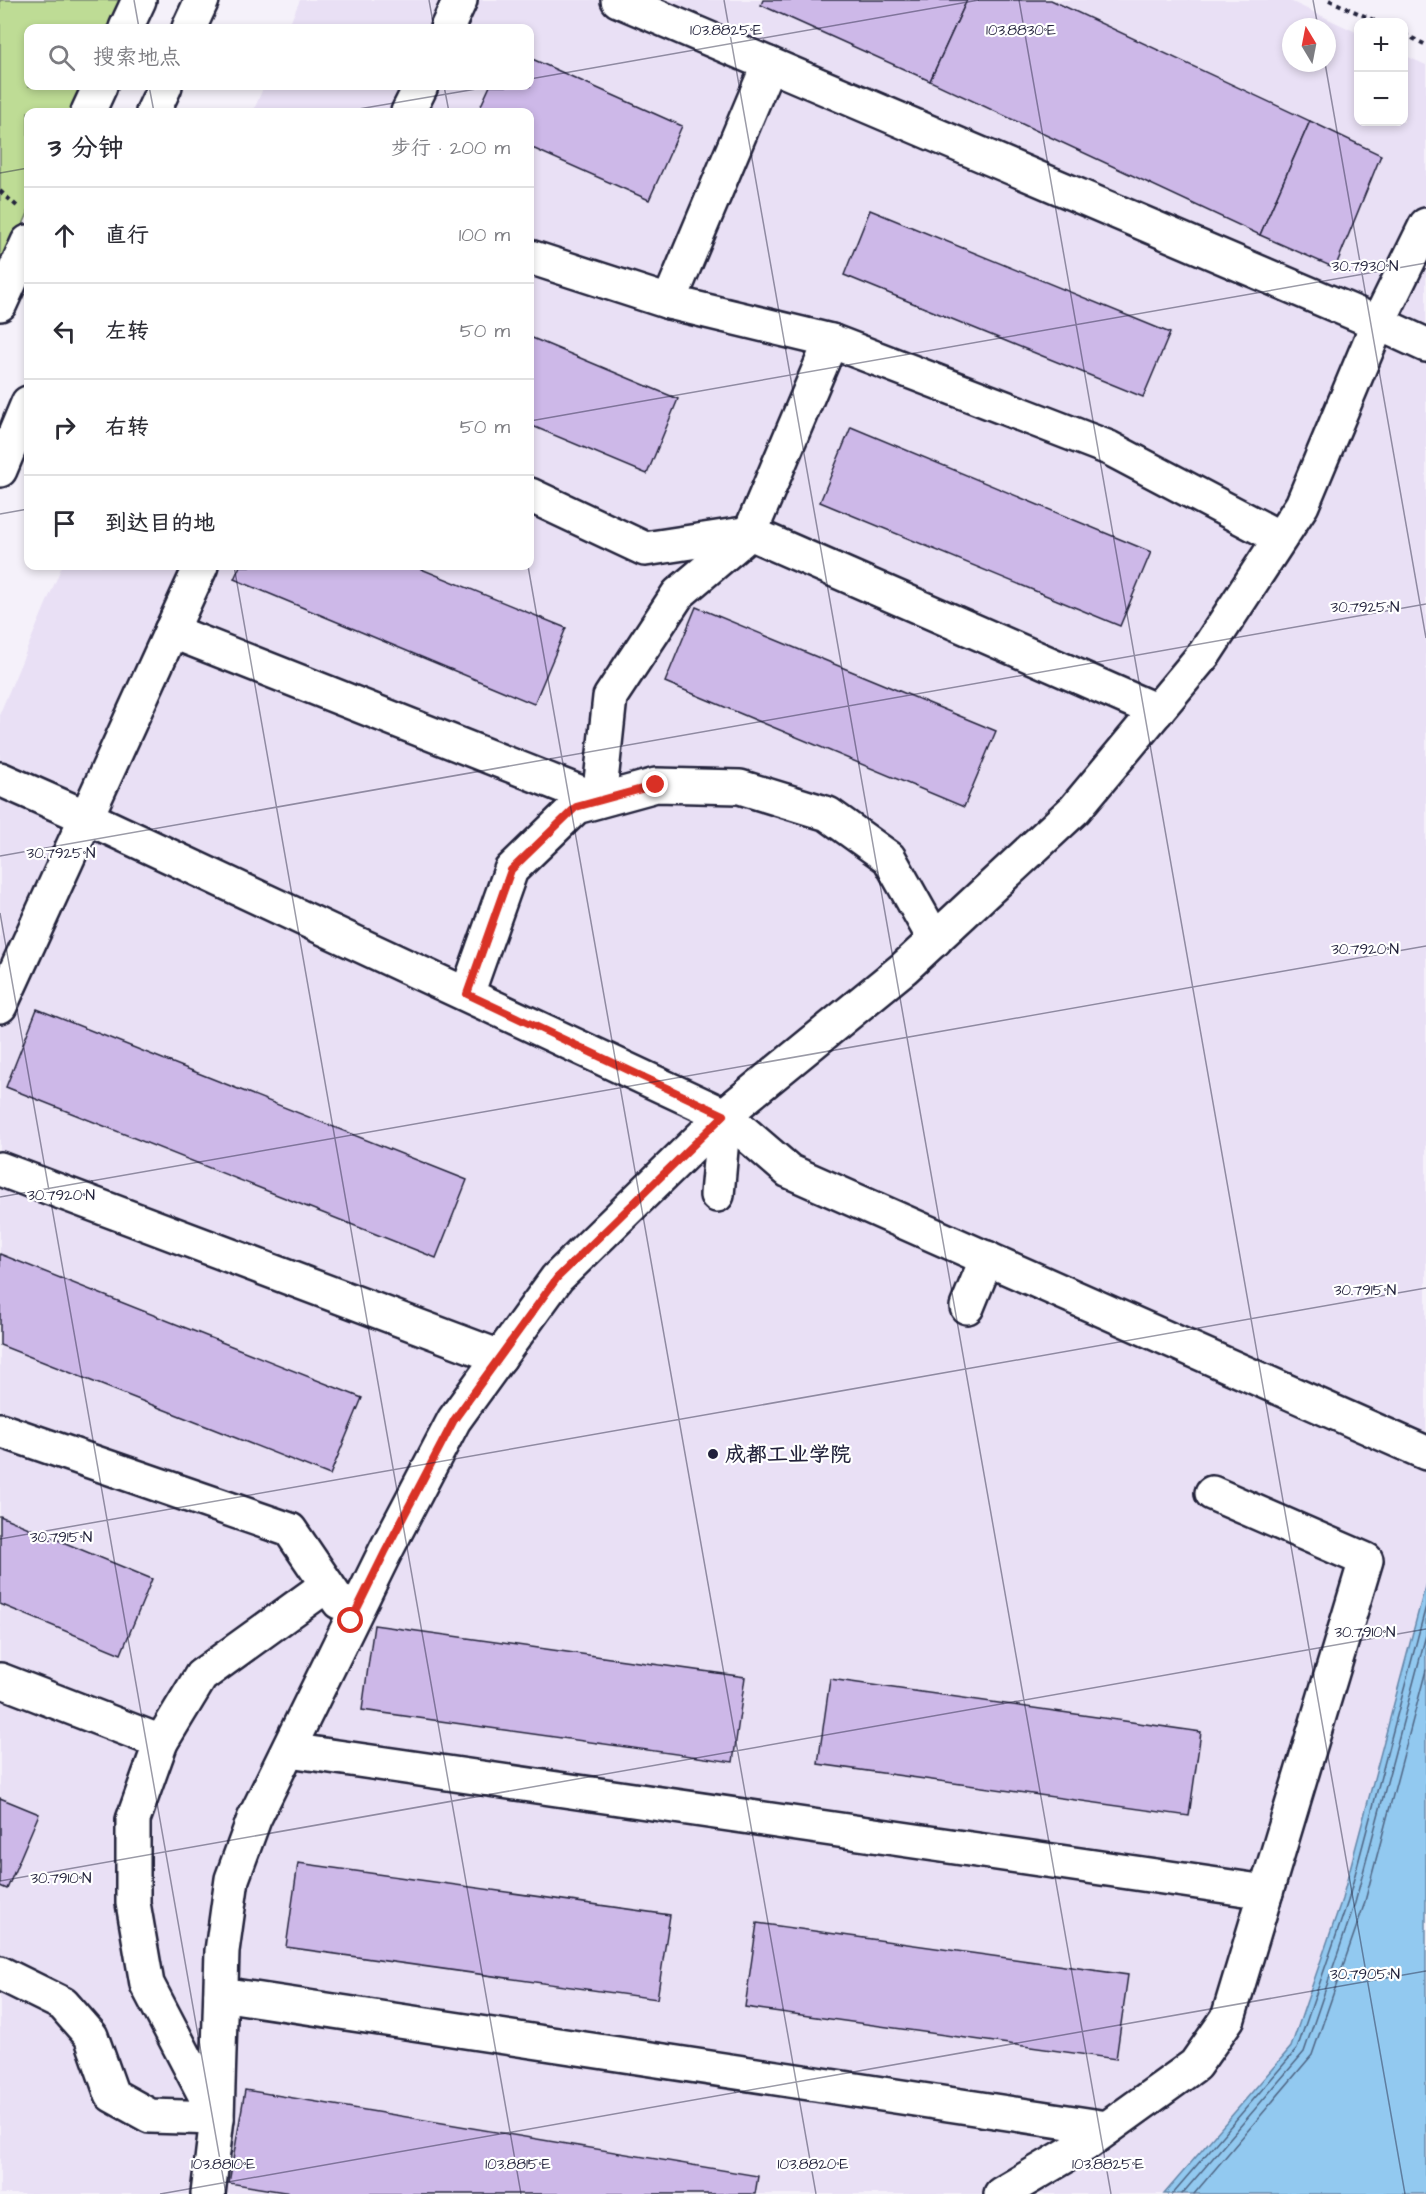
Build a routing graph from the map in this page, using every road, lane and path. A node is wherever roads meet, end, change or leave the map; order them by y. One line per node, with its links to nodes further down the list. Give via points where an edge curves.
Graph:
1 (139, 0): 7 (street)
2 (201, 0): 8 (street)
3 (460, 0): 9 (street)
4 (618, 0): 12 (street)
5 (1329, 0): 6 (path)
6 (1369, 18)
7 (128, 24)
8 (191, 24)
9 (449, 24)
10 (1408, 36): 11 (path)
11 (1426, 45)
12 (769, 64): 24 (street); 26 (street)
13 (98, 90): 16 (street)
14 (163, 90): 17 (street)
15 (419, 90): 18 (street)
16 (90, 108)
17 (155, 108)
18 (410, 108)
19 (0, 191): 20 (path)
20 (24, 224)
21 (1426, 225): 26 (street)
22 (24, 233): 25 (street)
23 (534, 258): 24 (street)
24 (669, 302): 27 (street)
25 (0, 304)
26 (1378, 323): 28 (street); 33 (street, via 1302,505)
27 (831, 341): 32 (street); 33 (street, via 1109,448)
28 (1426, 345)
29 (24, 413): 30 (street)
30 (0, 470)
31 (534, 497): 32 (street, via 645,549)
32 (750, 533): 36 (street); 38 (street, via 678,594 610,697)
33 (1280, 538): 36 (street, via 1205,653)
34 (199, 570): 35 (street)
35 (171, 631): 38 (street); 39 (street)
36 (1157, 711): 40 (street, via 1075,809)
37 (0, 779): 39 (street)
38 (599, 800): 40 (street, via 656,785 740,787 828,814 889,858); 41 (street, via 576,807 511,870)
39 (86, 817): 41 (street); 42 (street)
40 (935, 940): 43 (street)
41 (467, 994): 43 (street)
42 (0, 1006)
43 (724, 1115): 45 (street); 46 (street, via 789,1171); 48 (street, via 557,1278)
44 (0, 1170): 48 (street)
45 (717, 1195)
46 (987, 1258): 47 (street); 50 (street)
47 (966, 1307)
48 (500, 1357): 53 (street, via 454,1420)
49 (0, 1430): 52 (street, via 290,1530)
50 (1417, 1449)
51 (1212, 1493): 57 (street, via 1366,1560)
52 (327, 1585): 53 (street); 55 (street, via 201,1676)
53 (351, 1621): 56 (street)
54 (0, 1680): 55 (street)
55 (161, 1742): 60 (street, via 133,1820 133,1903 147,1984)
56 (289, 1750): 57 (street); 59 (street, via 254,1819 232,1879 222,1952)
57 (1266, 1893): 61 (street, via 1228,2018 1195,2065)
58 (0, 1973): 60 (street, via 63,2004 91,2036 112,2095 150,2116)
59 (221, 1994): 60 (street); 61 (street)
60 (216, 2118): 62 (street)
61 (1107, 2128): 63 (street)
62 (208, 2194)
63 (1001, 2194)

